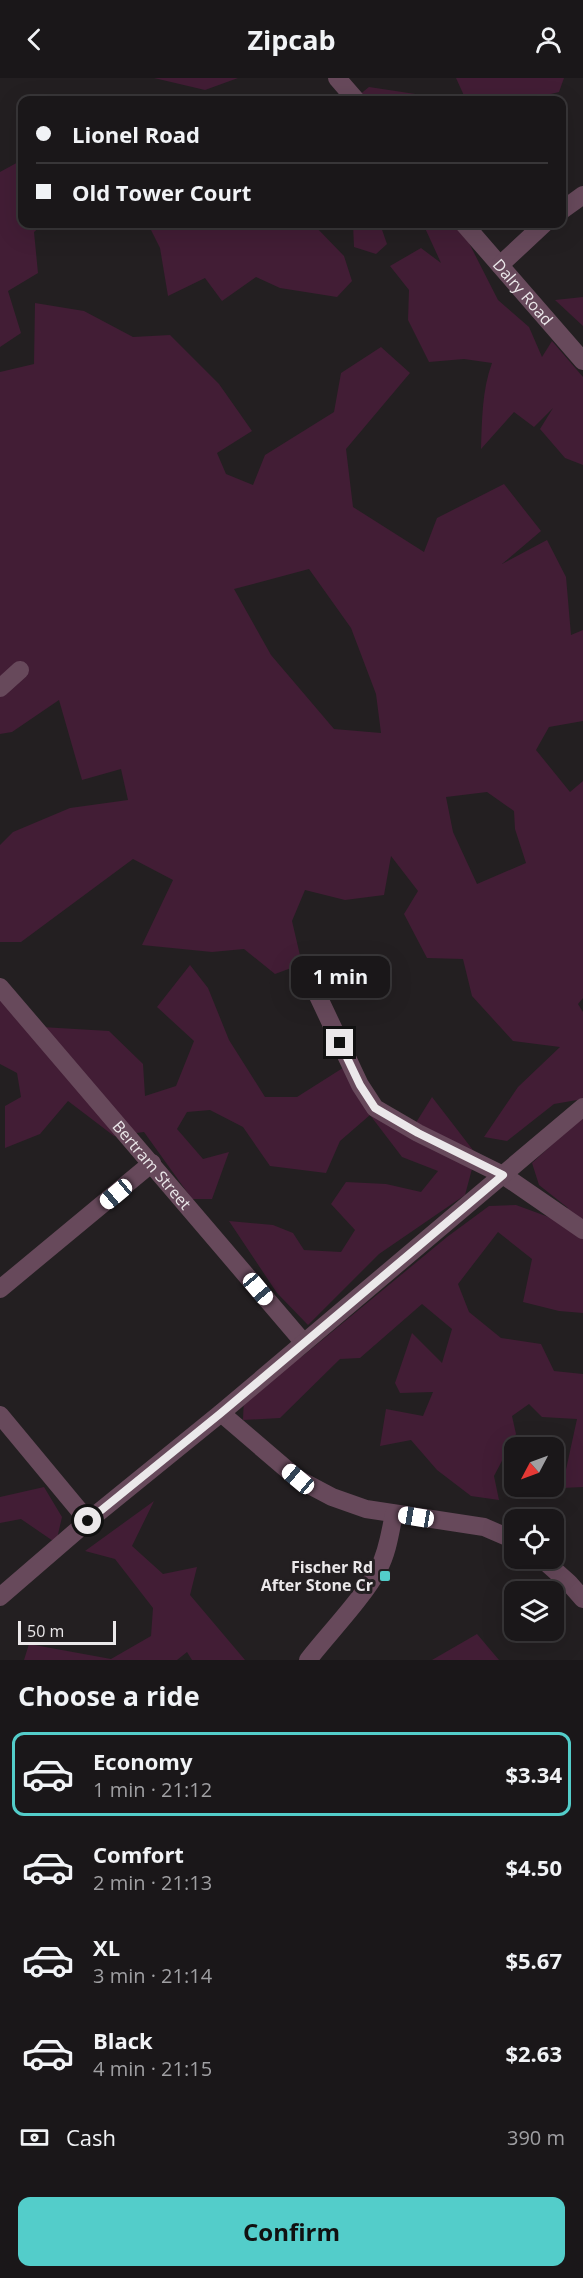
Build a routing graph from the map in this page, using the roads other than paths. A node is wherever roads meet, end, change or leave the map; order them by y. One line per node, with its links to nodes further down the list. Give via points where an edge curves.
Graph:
1 (336, 78): 2 (street)
2 (352, 96)
3 (583, 195): 4 (street)
4 (566, 207)
5 (468, 228): 7 (street, Dalry Road)
6 (540, 228): 7 (street)
7 (500, 265): 8 (street, Dalry Road)
8 (583, 361)
9 (20, 670): 10 (street)
10 (0, 688)
11 (310, 979): 15 (street, via 360,1085 375,1108)
12 (0, 987): 14 (street, Bertram Street)
13 (583, 1107): 15 (street)
14 (152, 1163): 17 (street); 18 (street, Bertram Street)
15 (503, 1175): 16 (street); 18 (street)
16 (583, 1230)
17 (0, 1290)
18 (304, 1343): 19 (street)
19 (221, 1413): 21 (street, via 298,1479 333,1497); 22 (street)
20 (0, 1415): 22 (street)
21 (394, 1514): 23 (street, via 484,1527); 28 (street, via 380,1567)
22 (88, 1521): 26 (street)
23 (504, 1536)
24 (561, 1569): 25 (street)
25 (576, 1577): 27 (street)
26 (0, 1597)
27 (583, 1599)
28 (308, 1660)

